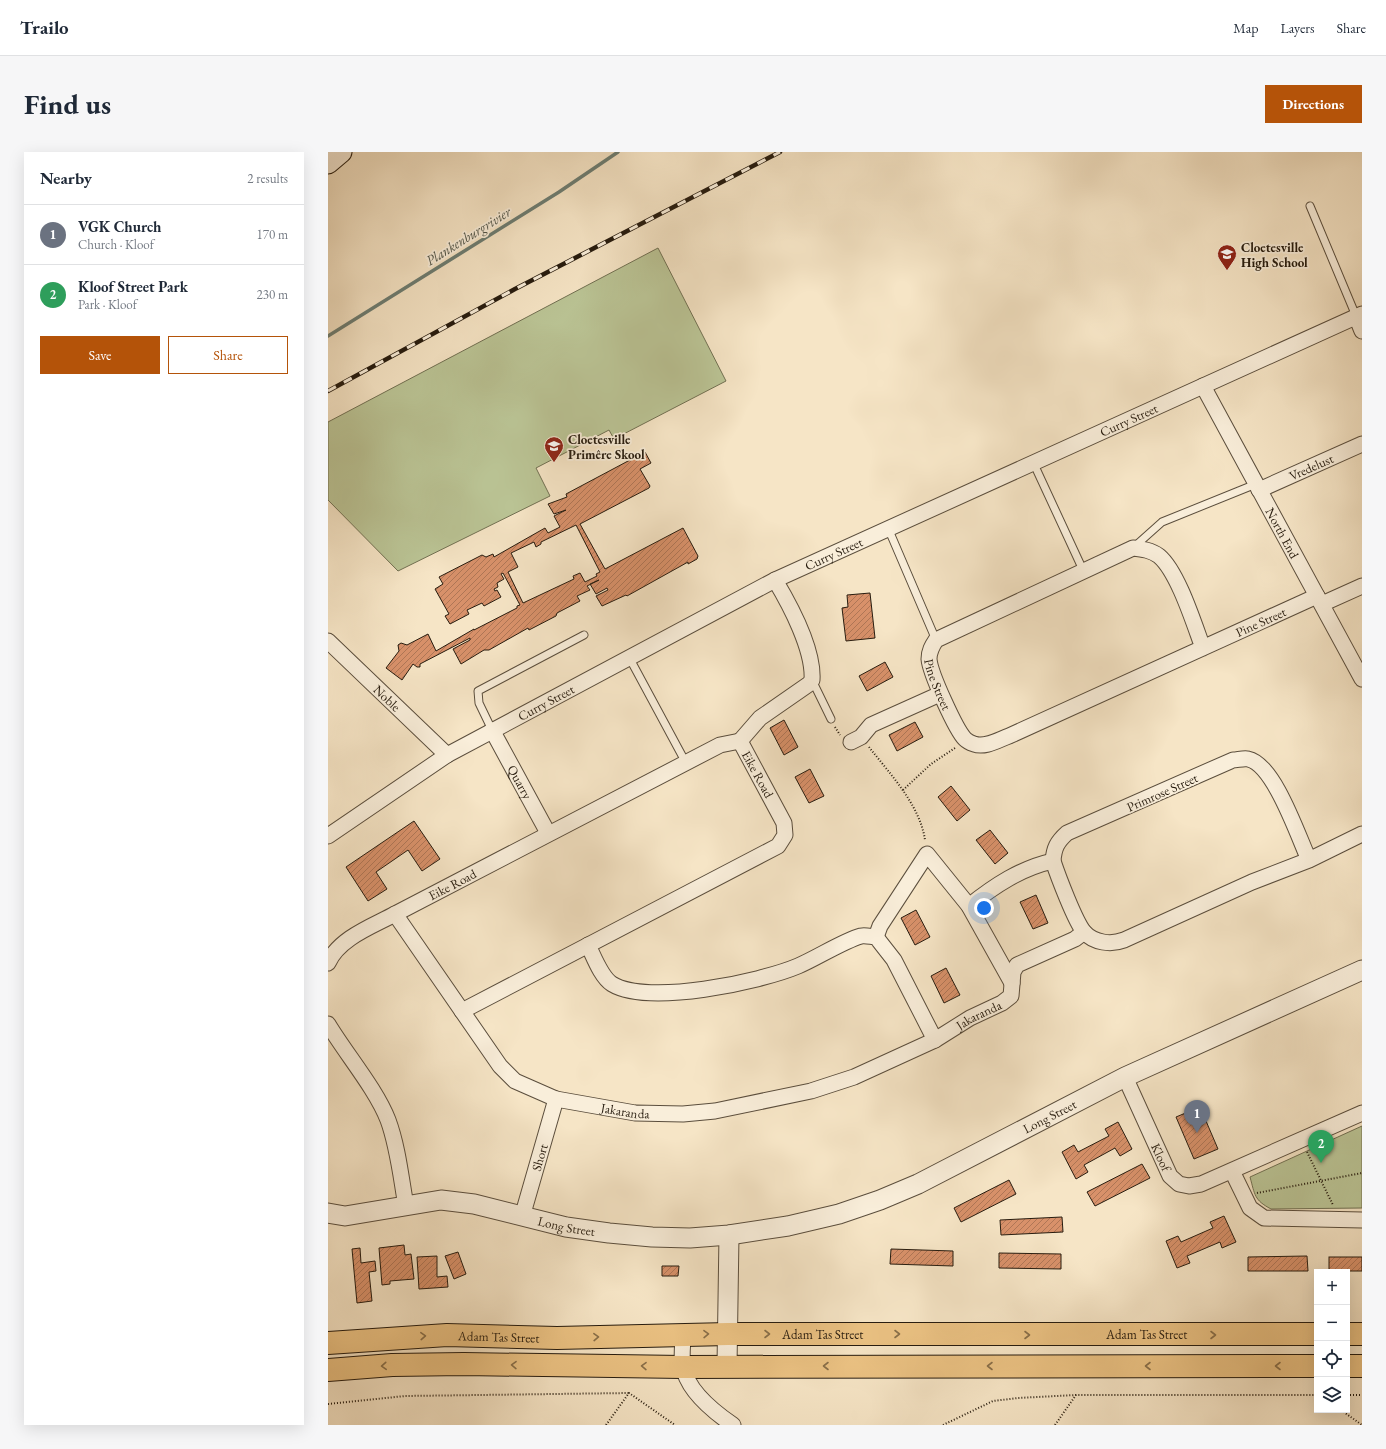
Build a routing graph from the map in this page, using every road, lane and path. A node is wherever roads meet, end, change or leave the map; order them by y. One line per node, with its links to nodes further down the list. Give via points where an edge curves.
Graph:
1 (341, 152): 2 (main road)
2 (328, 163)
3 (1310, 206): 4 (lane)
4 (1359, 315): 5 (street); 6 (street, Curry Street)
5 (1362, 331)
6 (1203, 386): 8 (street, Curry Street); 9 (street, North End)
7 (1362, 444): 9 (street, Vredelust)
8 (1033, 462): 10 (street, Curry Street); 12 (lane)
9 (1258, 487): 11 (lane, via 1162,522); 15 (street, North End)
10 (888, 528): 13 (street, Curry Street); 17 (lane)
11 (1133, 548): 12 (street, Pine Street); 19 (street, via 1150,551 1159,556 1168,567 1180,589)
12 (1083, 570): 17 (street, Pine Street)
13 (775, 580): 20 (street, Curry Street); 22 (street, via 797,621)
14 (1362, 586): 15 (street, Pine Street)
15 (1320, 600): 19 (street, Pine Street); 21 (street, North End)
16 (584, 635): 25 (lane, via 478,691 479,703)
17 (936, 640): 23 (street, Pine Street, via 931,647 929,658)
18 (328, 641): 29 (street, Noble)
19 (1203, 648): 27 (street, Pine Street, via 988,744 975,744)
20 (630, 658): 25 (street, Curry Street); 30 (lane)
21 (1362, 679)
22 (812, 680): 24 (lane); 28 (street, via 760,718)
23 (940, 694): 26 (street, via 871,726); 27 (street, Pine Street)
24 (832, 719): 26 (path)
25 (492, 730): 29 (street, Curry Street); 32 (street, Quarry)
26 (851, 739): 31 (path)
27 (965, 739): 31 (path, via 931,764)
28 (740, 741): 30 (street, Eike Road, via 720,744); 42 (street, Eike Road, via 781,816 785,828 783,840 769,851)
29 (447, 755): 34 (street, Curry Street)
30 (686, 763): 32 (street, Eike Road)
31 (902, 791): 35 (path, via 919,822)
32 (548, 833): 39 (street, Eike Road)
33 (1362, 834): 36 (street)
34 (328, 836)
35 (927, 854): 38 (street); 41 (street, via 880,926)
36 (1309, 860): 37 (street, Primrose Street, via 1272,779 1258,763 1248,758 1233,760 1067,833 1058,840); 40 (street, via 1252,882 1119,942 1098,941)
37 (1053, 861): 38 (street, via 1034,866 996,885); 40 (street)
38 (969, 906): 45 (street)
39 (395, 914): 43 (street, Eike Road, via 346,941); 46 (street, Jakaranda)
40 (1084, 932): 45 (street, via 1075,939 1017,964)
41 (876, 937): 42 (street, via 862,936 793,968 744,981 671,994 629,990 611,984); 48 (street, via 894,960)
42 (588, 945): 46 (street, Eike Road)
43 (328, 963)
44 (1362, 970): 49 (street, Long Street)
45 (1012, 983): 48 (street, Jakaranda, via 1011,996 1002,1003 970,1018)
46 (462, 1011): 50 (street, Jakaranda, via 508,1076 520,1084)
47 (328, 1024): 57 (street, via 388,1119)
48 (935, 1040): 50 (street, Jakaranda, via 854,1078 811,1091 715,1111 683,1114 635,1113)
49 (1125, 1076): 53 (street, Kloof, via 1170,1176 1179,1184 1201,1184); 62 (street, Long Street, via 918,1184 880,1200 839,1214 788,1226)
50 (556, 1099): 59 (street, Short)
51 (1362, 1113): 52 (street, Kloof)
52 (1300, 1141): 53 (street, Kloof); 55 (path)
53 (1232, 1171): 56 (street)
54 (1362, 1173): 55 (path)
55 (1322, 1182): 56 (path); 60 (path, via 1333,1205)
56 (1244, 1197): 60 (street, via 1250,1208 1264,1218)
57 (406, 1206): 58 (street, Long Street, via 345,1216); 59 (street, Long Street, via 441,1200 456,1201)
58 (328, 1213)
59 (522, 1217): 62 (street, Long Street, via 609,1234 682,1237)
60 (1335, 1219): 61 (street)
61 (1362, 1220)
62 (729, 1235): 63 (street)
63 (728, 1334): 64 (main road, Adam Tas Street, one-way to 64); 67 (main road, Adam Tas Street, one-way to 63); 69 (street)
64 (1314, 1334)
65 (1350, 1334): 66 (main road)
66 (1362, 1334)
67 (683, 1335): 68 (main road, Adam Tas Street, one-way to 67, via 447,1335 557,1338); 73 (street)
68 (328, 1344)
69 (727, 1366): 70 (main road, one-way to 69); 73 (main road)
70 (1314, 1366)
71 (1350, 1366): 72 (main road)
72 (1362, 1366)
73 (683, 1367): 74 (main road, one-way to 74, via 414,1365); 84 (street, via 699,1397)
74 (328, 1370)
75 (629, 1393): 80 (path, via 405,1396); 82 (path); 83 (path)
76 (1076, 1395): 77 (path); 85 (path, via 993,1401); 86 (path)
77 (1314, 1395)
78 (1350, 1395): 79 (path)
79 (1362, 1395)
80 (328, 1404)
81 (1346, 1413): 87 (path)
82 (606, 1425)
83 (675, 1425)
84 (733, 1425)
85 (943, 1425)
86 (1054, 1425)
87 (1362, 1425)

